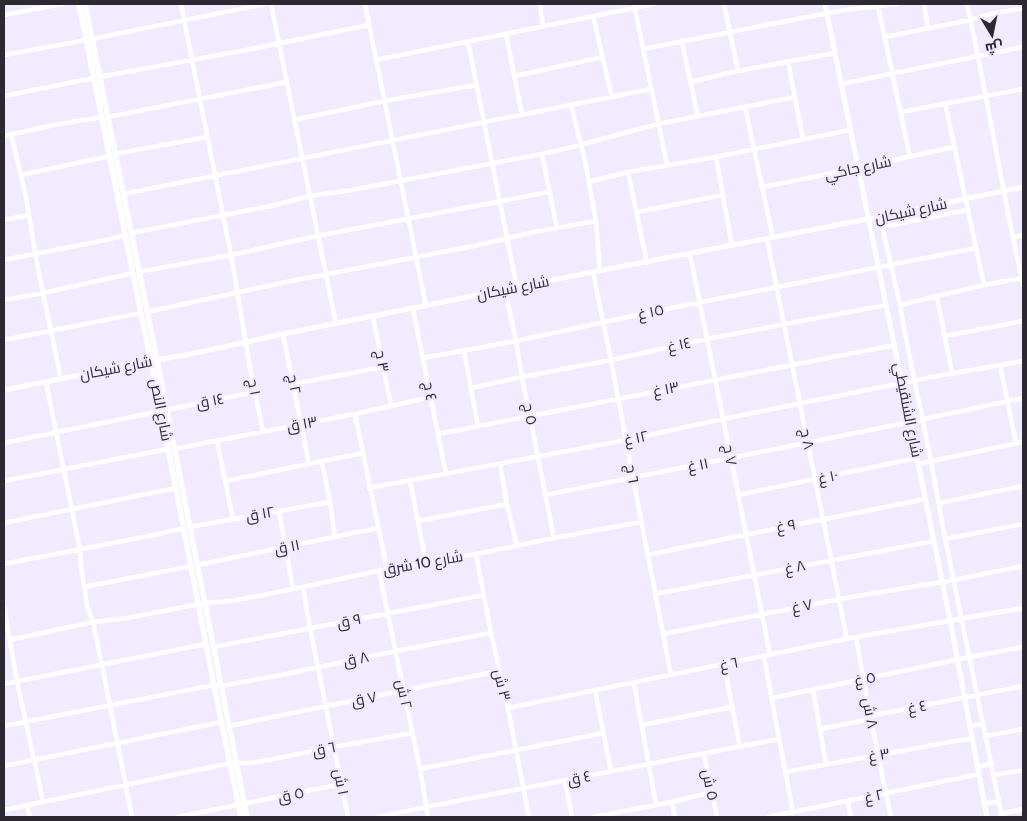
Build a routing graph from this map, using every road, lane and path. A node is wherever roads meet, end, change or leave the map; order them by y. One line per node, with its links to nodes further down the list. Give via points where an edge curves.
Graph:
1 (63, 4): 21 (street)
2 (79, 4): 31 (main road, شارع النص)
3 (85, 4): 31 (main road, شارع النص)
4 (181, 4): 23 (street, ١ ج)
5 (265, 4): 23 (street)
6 (270, 4): 34 (street)
7 (365, 4): 25 (street)
8 (540, 4): 26 (street)
9 (654, 4): 16 (street)
10 (724, 4): 28 (street)
11 (825, 4): 20 (street, شارع الشنقيطي)
12 (897, 4): 17 (street)
13 (924, 4): 27 (street)
14 (967, 4): 24 (street)
15 (1011, 4): 19 (street)
16 (634, 6): 22 (street); 36 (street)
17 (878, 6): 20 (street); 30 (street)
18 (1023, 8): 19 (street)
19 (1013, 10): 24 (street)
20 (827, 13): 28 (street); 37 (street, شارع الشنقيطي)
21 (4, 16)
22 (593, 16): 26 (street); 40 (street)
23 (184, 20): 31 (street); 41 (street, ١ ج)
24 (970, 20): 27 (street); 39 (street)
25 (369, 25): 34 (street); 42 (street)
26 (543, 26): 29 (street)
27 (928, 29): 30 (street)
28 (730, 32): 33 (street); 44 (street)
29 (506, 34): 32 (street); 46 (street)
30 (885, 37): 45 (street)
31 (89, 39): 38 (street); 47 (main road, شارع النص)
32 (468, 42): 42 (street); 50 (street)
33 (682, 42): 36 (street); 49 (street)
34 (279, 43): 41 (street); 48 (street)
35 (1023, 47): 39 (street)
36 (643, 49): 52 (street)
37 (835, 52): 43 (street); 51 (street, شارع الشنقيطي)
38 (4, 55)
39 (978, 56): 45 (street); 54 (street)
40 (603, 58): 46 (street); 56 (street)
41 (191, 60): 47 (street); 58 (street, ١ ج)
42 (376, 60): 59 (street)
43 (788, 62): 44 (street); 57 (street)
44 (738, 71): 49 (street)
45 (893, 73): 51 (street); 63 (street)
46 (515, 76): 64 (street)
47 (96, 77): 55 (street); 65 (main road, شارع النص)
48 (287, 82): 58 (street); 67 (street)
49 (690, 82): 66 (street)
50 (476, 84): 59 (street); 68 (street)
51 (841, 84): 70 (street, شارع الشنقيطي)
52 (651, 89): 56 (street); 69 (street)
53 (1023, 89): 54 (street)
54 (985, 95): 60 (street); 94 (street)
55 (4, 96)
56 (612, 97): 61 (street)
57 (795, 97): 62 (street); 74 (street)
58 (200, 99): 65 (street); 73 (street, ١ ج)
59 (384, 101): 67 (street); 75 (street)
60 (945, 103): 63 (street); 77 (street)
61 (571, 105): 64 (street); 76 (street)
62 (745, 107): 66 (street); 78 (street)
63 (901, 112): 82 (street)
64 (522, 115): 68 (street)
65 (105, 117): 71 (street); 80 (main road, شارع النص)
66 (698, 117): 69 (street)
67 (294, 120): 83 (street)
68 (484, 123): 75 (street); 84 (street)
69 (658, 124): 76 (street); 85 (street)
70 (850, 130): 74 (street); 86 (street, شارع الشنقيطي)
71 (12, 134): 72 (street); 88 (street)
72 (4, 136)
73 (207, 137): 80 (street); 89 (street, ١ ج)
74 (803, 140): 78 (street)
75 (392, 141): 83 (street); 90 (street)
76 (580, 145): 79 (street); 91 (street)
77 (954, 147): 82 (street, شارع جاكي); 99 (street)
78 (754, 149): 81 (street); 92 (street)
79 (542, 154): 84 (street); 95 (street)
80 (113, 155): 88 (street); 96 (main road, شارع النص); 112 (main road, شارع النص)
81 (716, 157): 85 (street); 97 (street)
82 (910, 157): 86 (street, شارع جاكي)
83 (301, 158): 89 (street); 98 (street)
84 (492, 163): 90 (street); 100 (street)
85 (667, 164): 87 (street)
86 (858, 168): 92 (street, شارع جاكي); 108 (street, شارع الشنقيطي)
87 (628, 172): 91 (street); 102 (street)
88 (21, 174): 104 (street)
89 (214, 176): 96 (street); 103 (street, ١ ج)
90 (401, 181): 98 (street); 106 (street)
91 (588, 182): 109 (street)
92 (763, 187): 117 (street)
93 (1023, 188): 94 (street, شارع شيكان)
94 (1004, 191): 99 (street, شارع شيكان); 115 (street)
95 (549, 192): 100 (street); 111 (street)
96 (123, 194): 112 (main road, شارع النص)
97 (723, 195): 102 (street); 119 (street)
98 (310, 196): 103 (street); 114 (street)
99 (965, 199): 101 (street); 105 (street, شارع شيكان)
100 (500, 202): 106 (street); 116 (street)
101 (967, 210): 110 (street); 120 (street)
102 (637, 212): 126 (street)
103 (222, 214): 112 (street); 123 (street, ١ ج)
104 (29, 215): 107 (street); 121 (street)
105 (880, 217): 108 (street, شارع شيكان); 110 (street)
106 (409, 219): 114 (street); 124 (street)
107 (4, 220)
108 (868, 220): 117 (street, شارع شيكان); 128 (street, شارع الشنقيطي)
109 (596, 221): 111 (street); 129 (street)
110 (882, 227): 127 (street)
111 (557, 228): 116 (street)
112 (128, 234): 121 (street); 130 (main road, شارع النص)
113 (1023, 235): 115 (street)
114 (317, 236): 123 (street); 132 (street)
115 (1014, 237): 133 (street)
116 (508, 238): 124 (street); 136 (street)
117 (773, 238): 118 (street, شارع شيكان)
118 (767, 239): 119 (street, شارع شيكان); 137 (street, ٨ ج)
119 (732, 246): 122 (street, شارع شيكان)
120 (976, 248): 127 (street, ١٥ غ); 134 (street)
121 (36, 254): 125 (street); 139 (street)
122 (690, 254): 126 (street, شارع شيكان); 143 (street, ٧ ج)
123 (231, 255): 130 (street); 140 (street, ١ ج)
124 (416, 258): 132 (street); 146 (street)
125 (4, 260)
126 (647, 263): 129 (street, شارع شيكان)
127 (891, 264): 128 (street, ١٥ غ); 145 (street)
128 (879, 267): 137 (street, ١٥ غ); 144 (street, شارع الشنقيطي)
129 (600, 271): 131 (street, شارع شيكان)
130 (136, 272): 139 (street); 148 (main road, شارع النص)
131 (593, 272): 136 (street, شارع شيكان); 151 (street, ٦ ج)
132 (326, 275): 140 (street); 152 (street)
133 (1023, 278): 134 (street); 135 (street)
134 (984, 285): 141 (street)
135 (1023, 285)
136 (517, 288): 138 (street, شارع شيكان)
137 (776, 288): 143 (street, ١٥ غ); 153 (street, ٨ ج)
138 (505, 290): 146 (street, شارع شيكان); 159 (street, ٥ ج)
139 (43, 293): 142 (street); 154 (street)
140 (238, 293): 148 (street); 160 (street, ١ ج)
141 (937, 297): 145 (street); 156 (street)
142 (4, 300)
143 (699, 303): 151 (street, ١٥ غ); 157 (street, ٧ ج)
144 (886, 305): 153 (street, ١٤ غ); 161 (street, شارع الشنقيطي)
145 (900, 305): 174 (street)
146 (426, 306): 147 (street, شارع شيكان)
147 (413, 309): 149 (street, شارع شيكان); 163 (street, ٤ ج)
148 (144, 312): 154 (street); 164 (main road, شارع النص)
149 (373, 317): 152 (street, شارع شيكان); 169 (street, ٣ ج)
150 (1023, 321): 156 (street)
151 (604, 323): 159 (street, ١٥ غ); 165 (street, ٦ ج)
152 (336, 324): 155 (street, شارع شيكان)
153 (784, 325): 157 (street, ١٤ غ); 167 (street, ٨ ج)
154 (51, 330): 158 (street); 172 (street)
155 (283, 334): 160 (street, شارع شيكان); 177 (street, ٢ ج)
156 (945, 336): 170 (street)
157 (707, 339): 165 (street, ١٤ غ); 173 (street, ٧ ج)
158 (4, 340)
159 (516, 341): 162 (street, ١٥ غ); 171 (street, ٥ ج)
160 (246, 342): 164 (street, شارع شيكان); 180 (street, ١ ج)
161 (895, 345): 167 (street, ١٣ غ); 176 (street, شارع الشنقيطي)
162 (464, 351): 163 (street, ١٥ غ); 178 (street)
163 (423, 358): 181 (street, ٤ ج)
164 (154, 360): 172 (street, شارع شيكان); 187 (main road, شارع النص)
165 (611, 360): 171 (street, ١٤ غ); 183 (street, ٦ ج)
166 (1023, 361): 168 (street, ١٢ غ)
167 (792, 364): 173 (street, ١٣ غ); 185 (street, ٨ ج)
168 (1000, 365): 170 (street, ١٢ غ); 184 (street)
169 (383, 366): 177 (street); 186 (street, ٣ ج)
170 (952, 373): 174 (street, ١٢ غ)
171 (522, 377): 178 (street, ١٤ غ); 189 (street, ٥ ج)
172 (61, 379): 175 (street, شارع شيكان)
173 (715, 380): 183 (street, ١٣ غ); 190 (street, ٧ ج)
174 (915, 380): 176 (street, ١٢ غ); 191 (street)
175 (46, 382): 179 (street, شارع شيكان); 195 (street)
176 (902, 383): 185 (street, ١٢ غ); 192 (street, شارع الشنقيطي)
177 (294, 384): 193 (street, ٢ ج)
178 (471, 388): 194 (street)
179 (4, 390)
180 (255, 392): 187 (street, ١٤ ق); 196 (street, ١ ج)
181 (431, 397): 186 (street, ١٣ ق); 197 (street, ٤ ج)
182 (1023, 398): 184 (street, ١١ غ)
183 (618, 399): 189 (street, ١٣ غ); 198 (street, ٦ ج)
184 (1008, 402): 191 (street, ١١ غ); 203 (street)
185 (800, 404): 190 (street, ١٢ غ); 202 (street, ٨ ج)
186 (391, 405): 188 (street, ١٣ ق)
187 (163, 410): 195 (street, ١٤ ق); 204 (main road, شارع النص)
188 (355, 414): 193 (street, ١٣ ق); 205 (street)
189 (530, 416): 194 (street, ١٣ غ); 206 (street, ٥ ج)
190 (723, 419): 198 (street, ١٢ غ); 207 (street, ٧ ج)
191 (922, 419): 192 (street, ١١ غ); 208 (street)
192 (910, 422): 202 (street, ١١ غ); 209 (street, شارع الشنقيطي)
193 (301, 424): 196 (street, ١٣ ق); 211 (street, ٢ ج)
194 (478, 426): 197 (street, ١٣ غ)
195 (56, 432): 201 (street, ١٤ ق); 213 (street)
196 (262, 432): 199 (street, ١٣ ق)
197 (438, 434): 214 (street, ٤ ج)
198 (626, 440): 206 (street, ١٢ غ); 215 (street, ٦ ج)
199 (217, 441): 204 (street, ١٣ ق); 219 (street)
200 (1023, 442): 203 (street, ١٠ غ)
201 (4, 443)
202 (807, 443): 207 (street, ١١ غ); 216 (street, ٨ ج)
203 (1016, 443): 208 (street, ١٠ غ)
204 (171, 448): 213 (street, ١٣ ق); 221 (main road, شارع النص); 237 (main road, شارع النص)
205 (363, 453): 210 (street); 222 (street)
206 (538, 456): 212 (street, ١٢ غ); 223 (street, ٥ ج)
207 (731, 458): 215 (street, ١١ غ); 224 (street, ٧ ج)
208 (931, 460): 209 (street, ١٠ غ); 227 (street)
209 (918, 461): 216 (street, ١٠ غ); 225 (street, شارع الشنقيطي)
210 (322, 462): 211 (street); 226 (street)
211 (309, 464): 219 (street)
212 (500, 464): 214 (street, ١٢ غ); 228 (street)
213 (63, 469): 218 (street, ١٣ ق); 229 (street)
214 (446, 474): 217 (street, ١٢ غ)
215 (633, 478): 223 (street, ١١ غ); 234 (street, ٦ ج)
216 (816, 479): 224 (street, ١٠ غ); 232 (street, ٨ ج)
217 (410, 480): 222 (street, ١٢ غ); 233 (street)
218 (4, 481)
219 (225, 481): 231 (street)
220 (1023, 486): 227 (street)
221 (176, 488): 229 (street); 237 (main road, شارع النص)
222 (370, 488): 238 (street)
223 (546, 495): 243 (street, ٥ ج)
224 (738, 495): 241 (street, ٧ ج)
225 (925, 499): 232 (street, ٩ غ); 240 (street, شارع الشنقيطي)
226 (330, 502): 230 (street, ١٢ ق); 242 (street)
227 (939, 503): 239 (street)
228 (507, 504): 233 (street); 246 (street)
229 (72, 509): 235 (street); 248 (street)
230 (279, 511): 231 (street, ١٢ ق); 247 (street)
231 (233, 519): 237 (street, ١٢ ق)
232 (824, 519): 241 (street, ٩ غ); 251 (street, ٨ ج)
233 (418, 521): 252 (street)
234 (641, 522): 243 (street, شارع 10 شرق); 250 (street, ٦ ج)
235 (4, 523)
236 (1023, 524): 244 (street)
237 (187, 527): 248 (street, ١٢ ق); 254 (main road, شارع النص)
238 (378, 528): 242 (street, ١١ ق); 256 (street)
239 (943, 528): 240 (street); 244 (street)
240 (931, 530): 245 (street, شارع الشنقيطي)
241 (745, 534): 250 (street, ٩ غ); 258 (street, ٧ ج)
242 (335, 537): 247 (street, ١١ ق)
243 (554, 538): 246 (street, شارع 10 شرق)
244 (945, 539): 259 (street)
245 (934, 541): 251 (street, ٨ غ); 260 (street, شارع الشنقيطي)
246 (517, 546): 249 (street, شارع 10 شرق)
247 (286, 547): 254 (street, ١١ ق); 263 (street)
248 (80, 550): 253 (street, ١٢ ق); 261 (street)
249 (476, 554): 252 (street, شارع 10 شرق); 265 (street, ٣ ش)
250 (648, 554): 264 (street, ٦ ج)
251 (832, 560): 258 (street, ٨ غ); 266 (street, ٨ ج)
252 (426, 563): 256 (street, شارع 10 شرق)
253 (4, 564)
254 (195, 565): 261 (street, ١١ ق); 267 (main road, شارع النص)
255 (1023, 566): 259 (street, ٧ غ)
256 (387, 569): 257 (street, شارع 10 شرق)
257 (379, 571): 262 (street, شارع 10 شرق); 270 (street, ٢ ش)
258 (754, 575): 264 (street, ٨ غ); 271 (street, ٧ ج)
259 (954, 580): 260 (street, ٧ غ); 272 (street)
260 (942, 581): 266 (street, ٧ غ); 273 (street, شارع الشنقيطي)
261 (84, 587): 274 (street)
262 (303, 587): 263 (street, شارع 10 شرق); 275 (street, ١ ش)
263 (293, 589): 267 (street, شارع 10 شرق)
264 (656, 594): 277 (street, ٦ ج)
265 (484, 595): 270 (street, ٩ ق); 276 (street, ٣ ش)
266 (840, 599): 271 (street, ٧ غ); 279 (street, ٨ ج)
267 (202, 604): 274 (street, شارع 10 شرق); 281 (main road, شارع النص); 282 (main road, شارع النص)
268 (4, 608): 280 (street)
269 (1023, 608): 272 (street, ٦ غ)
270 (388, 613): 275 (street, ٩ ق); 284 (street, ٢ ش)
271 (761, 614): 277 (street, ٧ غ); 285 (street, ٧ ج)
272 (962, 618): 273 (street, ٦ غ); 287 (street)
273 (950, 620): 278 (street, ٦ غ); 288 (street, شارع الشنقيطي)
274 (92, 622): 280 (street, شارع 10 شرق); 289 (street)
275 (310, 628): 282 (street, ٩ ق); 291 (street, ١ ش)
276 (491, 633): 284 (street, ٨ ق); 292 (street, ٣ ش)
277 (664, 634): 293 (street, ٦ ج)
278 (856, 637): 279 (street, ٦ غ); 294 (street, ٨ ش)
279 (848, 639): 285 (street, ٦ غ)
280 (10, 640): 295 (street)
281 (206, 644): 289 (street); 298 (main road, شارع النص)
282 (213, 647): 298 (main road, شارع النص)
283 (1023, 647): 287 (street, ٥ غ)
284 (396, 651): 291 (street, ٨ ق); 302 (street, ٢ ش)
285 (770, 655): 286 (street, ٦ غ)
286 (764, 657): 290 (street, ٦ غ); 304 (street)
287 (970, 657): 288 (street, ٥ غ); 303 (street)
288 (957, 660): 294 (street, ٥ غ); 305 (street, شارع الشنقيطي)
289 (102, 665): 295 (street); 306 (street)
290 (724, 665): 293 (street, ٦ غ); 308 (street)
291 (318, 667): 298 (street, ٨ ق); 307 (street, ١ ش)
292 (499, 671): 302 (street, ٧ ق); 309 (street, ٣ ش)
293 (671, 675): 296 (street, ٦ غ)
294 (864, 680): 301 (street, ٥ غ); 310 (street, ٨ ش)
295 (17, 681): 297 (street); 311 (street)
296 (634, 683): 300 (street, ٦ غ); 314 (street)
297 (4, 684)
298 (218, 685): 306 (street, ٨ ق); 312 (main road, شارع النص); 316 (main road, شارع النص)
299 (1023, 686): 303 (street, ٤ غ)
300 (595, 690): 309 (street, ٦ غ); 321 (street)
301 (813, 690): 304 (street, ٥ غ); 318 (street)
302 (404, 691): 307 (street, ٧ ق); 320 (street, ٢ ش)
303 (977, 695): 305 (street, ٤ غ); 313 (street)
304 (772, 698): 324 (street)
305 (964, 698): 310 (street, ٤ غ); 317 (street, شارع الشنقيطي)
306 (110, 705): 311 (street, ٨ ق); 325 (street)
307 (326, 707): 316 (street, ٧ ق); 326 (street, ١ ش)
308 (732, 707): 314 (street); 327 (street)
309 (508, 708): 328 (street, ٣ ش)
310 (871, 717): 318 (street, ٤ غ); 330 (street, ٨ ش)
311 (26, 721): 315 (street, ٨ ق); 331 (street)
312 (222, 722): 325 (street); 332 (main road, شارع النص)
313 (983, 724): 317 (street); 322 (street)
314 (642, 725): 334 (street)
315 (4, 726)
316 (229, 726): 332 (main road, شارع النص)
317 (970, 726): 323 (street, شارع الشنقيطي)
318 (820, 729): 335 (street)
319 (1023, 729): 322 (street)
320 (412, 733): 326 (street, ٦ ق); 338 (street, ٢ ش)
321 (604, 733): 328 (street); 340 (street)
322 (986, 736): 333 (street)
323 (972, 738): 330 (street, ٣ غ); 337 (street, شارع الشنقيطي)
324 (779, 739): 327 (street, ٤ ق); 341 (street)
325 (118, 743): 331 (street); 345 (street)
326 (334, 746): 332 (street, ٦ ق, via 258,762); 346 (street, ١ ش)
327 (740, 747): 329 (street, ٤ ق)
328 (516, 750): 338 (street); 347 (street, ٣ ش)
329 (704, 754): 334 (street, ٤ ق); 348 (street, ٥ ش)
330 (878, 756): 335 (street, ٣ غ); 349 (street, ٨ ش)
331 (34, 760): 336 (street); 350 (street)
332 (234, 763): 345 (street, ٦ ق); 355 (main road, شارع النص)
333 (992, 763): 337 (street); 343 (street)
334 (648, 764): 340 (street, ٤ ق); 356 (street)
335 (826, 764): 341 (street, ٣ غ)
336 (4, 766)
337 (978, 766): 342 (street, شارع الشنقيطي)
338 (420, 769): 358 (street, ٢ ش)
339 (1023, 770): 343 (street)
340 (611, 771): 344 (street, ٤ ق)
341 (785, 772): 361 (street)
342 (980, 774): 349 (street, ٢ غ); 357 (street, شارع الشنقيطي)
343 (994, 775): 351 (street)
344 (565, 781): 347 (street, ٤ ق); 372 (street)
345 (126, 784): 350 (street, ٦ ق); 364 (street)
346 (342, 784): 355 (street, ٥ ق); 368 (street, ١ ش)
347 (524, 788): 358 (street, ٤ ق); 371 (street, ٣ ش)
348 (712, 792): 352 (street); 375 (street, ٥ ش)
349 (886, 793): 353 (street, ٢ غ); 378 (street, ٨ ش)
350 (43, 801): 354 (street, ٦ ق)
351 (999, 801): 357 (street); 362 (street)
352 (672, 802): 356 (street); 374 (street)
353 (848, 802): 361 (street, ٢ غ); 377 (street)
354 (27, 804): 360 (street, ٦ ق); 363 (street)
355 (241, 804): 365 (street, ٥ ق); 366 (main road, شارع النص); 367 (main road, شارع النص)
356 (656, 804): 373 (street)
357 (985, 804): 379 (street, شارع الشنقيطي)
358 (426, 807): 369 (street, ٤ ق); 370 (street, ٢ ش)
359 (1023, 809): 362 (street)
360 (4, 810)
361 (793, 812): 376 (street, ٢ غ)
362 (1002, 816)
363 (30, 817)
364 (132, 817)
365 (177, 817)
366 (241, 817)
367 (246, 817)
368 (348, 817)
369 (379, 817)
370 (428, 817)
371 (529, 817)
372 (572, 817)
373 (593, 817)
374 (675, 817)
375 (716, 817)
376 (768, 817)
377 (852, 817)
378 (891, 817)
379 (987, 817)

